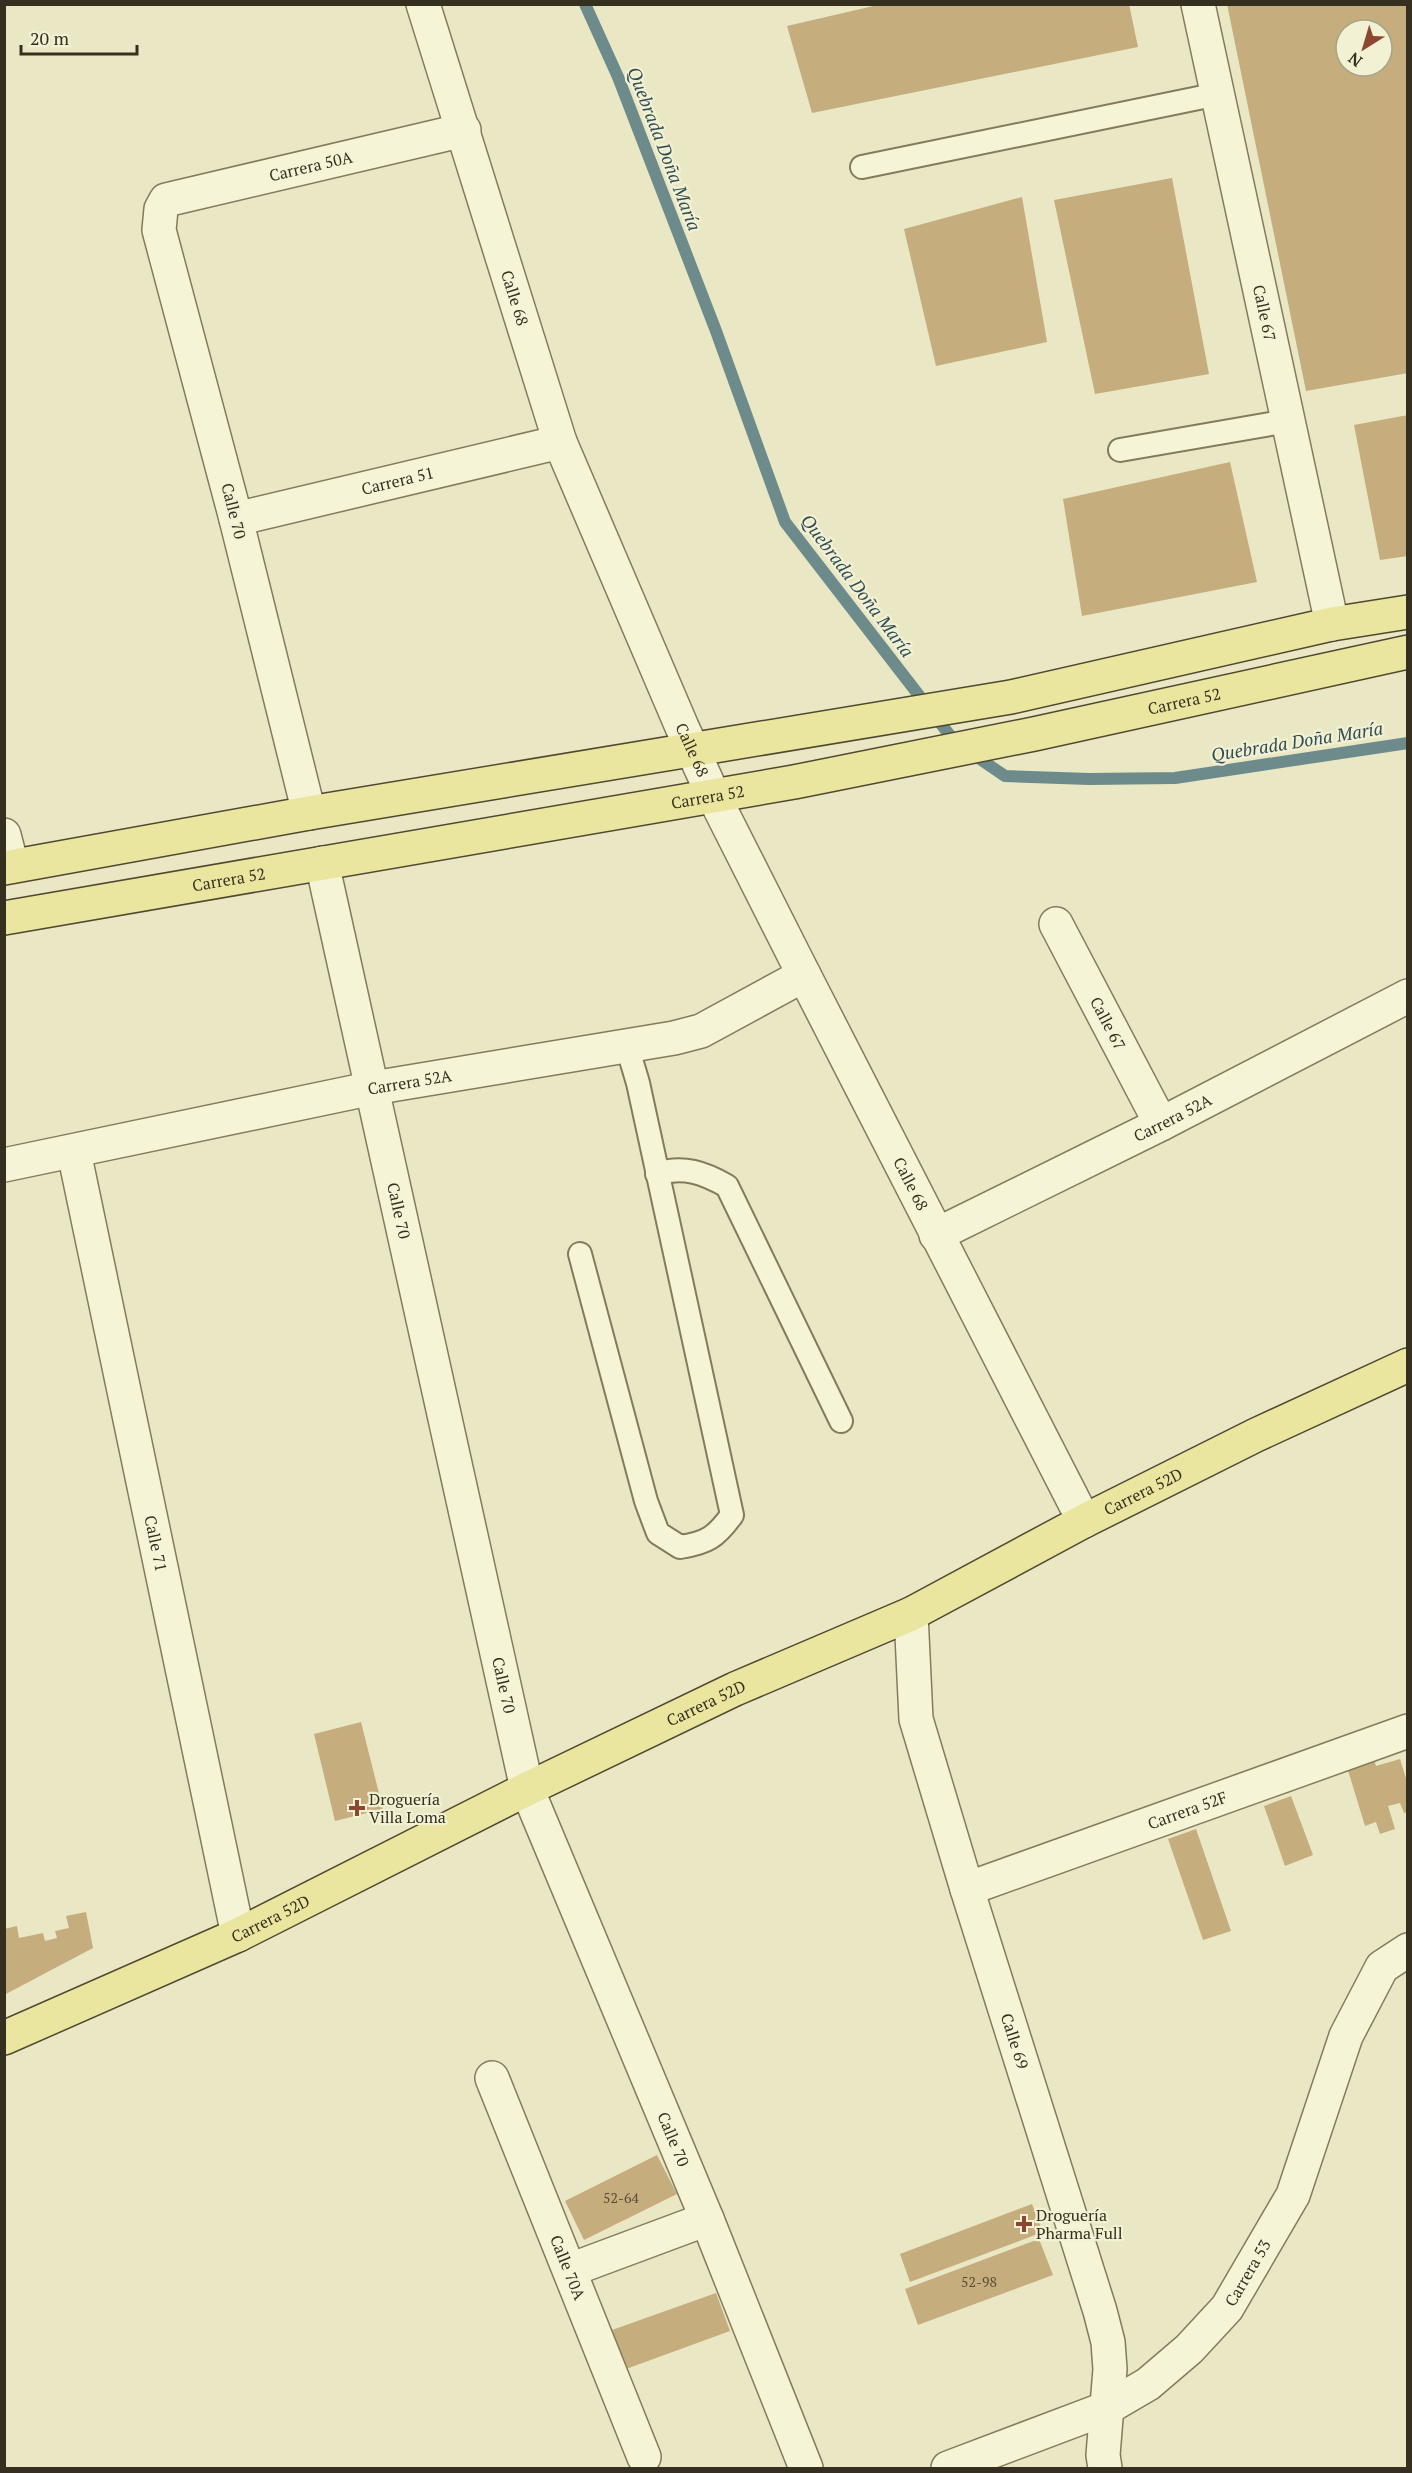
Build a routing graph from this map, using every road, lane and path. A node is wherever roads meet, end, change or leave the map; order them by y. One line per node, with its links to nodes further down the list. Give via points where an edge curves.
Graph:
1 (423, 4): 4 (street, Calle 68)
2 (1198, 4): 3 (street, Calle 67)
3 (1218, 94): 5 (lane); 7 (street, Calle 67)
4 (464, 130): 6 (street, Carrera 50A, via 166,200); 8 (street, Calle 68)
5 (862, 167)
6 (160, 209): 10 (street, Calle 70, via 159,230)
7 (1288, 421): 9 (lane); 12 (street, Calle 67)
8 (560, 442): 10 (street, Carrera 51); 14 (street, Calle 68)
9 (1120, 450)
10 (236, 519): 16 (street, Calle 70)
11 (1407, 612): 12 (main road)
12 (1332, 624): 14 (main road, via 1011,697)
13 (1407, 652): 15 (main road, Carrera 52, via 1034,734)
14 (693, 751): 15 (street, Calle 68); 16 (main road)
15 (714, 797): 18 (main road, Carrera 52); 22 (street, Calle 68)
16 (309, 813): 19 (main road)
17 (4, 835): 19 (street)
18 (322, 863): 20 (main road, Carrera 52); 25 (street, Calle 70)
19 (8, 867)
20 (4, 918)
21 (1056, 924): 26 (street, Calle 67)
22 (804, 975): 24 (street, Carrera 52A, via 700,1031); 30 (street, Calle 68)
23 (1407, 996): 26 (street, Carrera 52A)
24 (627, 1046): 25 (street, Carrera 52A); 29 (lane)
25 (373, 1088): 27 (street, Carrera 52A); 37 (street, Calle 70)
26 (1161, 1124): 30 (street, Carrera 52A)
27 (74, 1152): 28 (street, Carrera 52A); 39 (street, Calle 71)
28 (4, 1165)
29 (657, 1173): 31 (lane, via 732,1515 720,1532 701,1544 680,1547 658,1533 646,1502); 33 (lane, via 688,1170 727,1186)
30 (936, 1235): 34 (street, Calle 68)
31 (580, 1254)
32 (1407, 1365): 34 (main road, Carrera 52D)
33 (841, 1421)
34 (1084, 1521): 35 (main road, Carrera 52D)
35 (911, 1614): 37 (main road, Carrera 52D, via 735,1689); 38 (street, Calle 69, via 916,1719)
36 (1407, 1731): 38 (street, Carrera 52F)
37 (527, 1789): 39 (main road, Carrera 52D); 43 (street, Calle 70)
38 (967, 1890): 45 (street, Calle 69, via 1100,2311 1110,2369)
39 (238, 1935): 41 (main road, Carrera 52D)
40 (1407, 1950): 45 (street, Carrera 53, via 1382,1967 1346,2036 1293,2195 1227,2308 1148,2384)
41 (4, 2038)
42 (492, 2078): 44 (street, Calle 70A)
43 (707, 2219): 44 (street); 47 (street, Calle 70)
44 (570, 2270): 46 (street, Calle 70A)
45 (1107, 2408): 48 (street, Carrera 53); 49 (street, Calle 69)
46 (644, 2457)
47 (806, 2469)
48 (948, 2469)
49 (1105, 2469)

